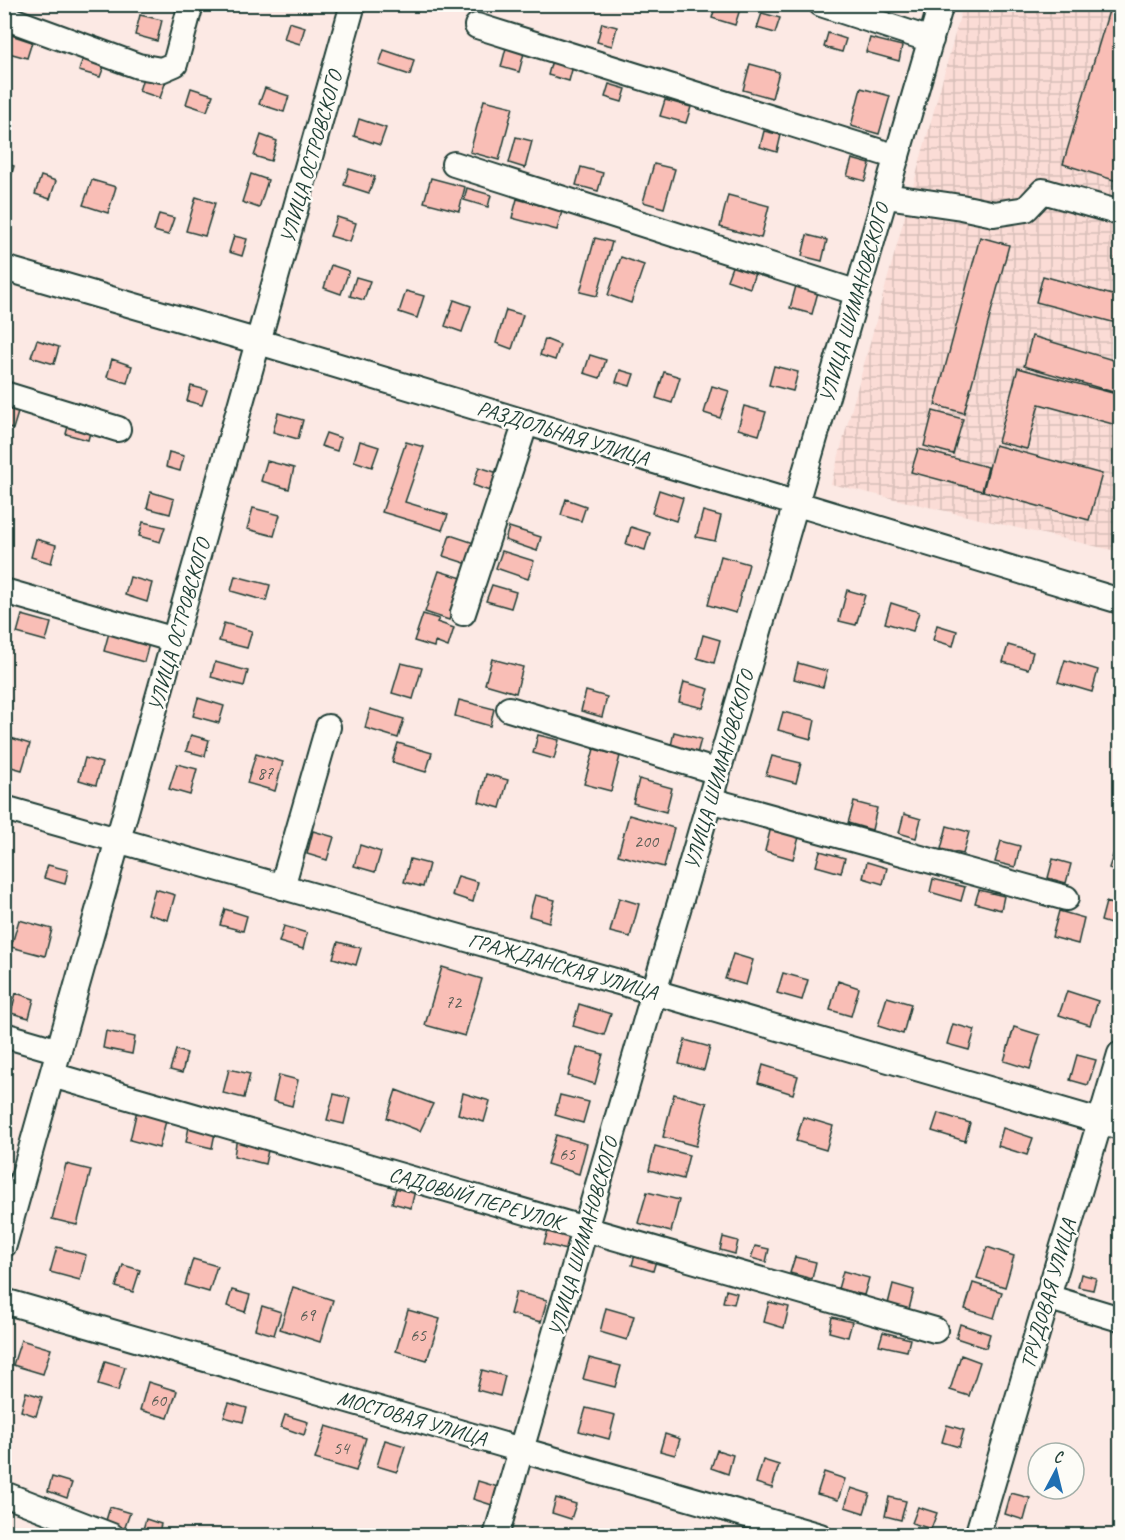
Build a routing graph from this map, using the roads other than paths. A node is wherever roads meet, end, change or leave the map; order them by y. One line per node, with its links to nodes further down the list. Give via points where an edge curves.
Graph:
1 (191, 4): 5 (street, via 175,64 160,70 138,66)
2 (353, 4): 14 (street, УЛИЦА ОСТРОВСКОГО)
3 (821, 4): 7 (street)
4 (941, 4): 7 (street, УЛИЦА ШИМАНОВСКОГО)
5 (4, 16)
6 (477, 26): 8 (street)
7 (931, 40): 8 (street, УЛИЦА ШИМАНОВСКОГО)
8 (897, 157): 10 (street, УЛИЦА ШИМАНОВСКОГО)
9 (454, 164): 13 (street)
10 (886, 196): 11 (street, via 994,214 1026,209 1043,191); 13 (street, УЛИЦА ШИМАНОВСКОГО)
11 (1120, 213)
12 (4, 268): 14 (street, РАЗДОЛЬНАЯ УЛИЦА)
13 (858, 293): 18 (street, УЛИЦА ШИМАНОВСКОГО)
14 (259, 342): 16 (street, РАЗДОЛЬНАЯ УЛИЦА); 22 (street, УЛИЦА ОСТРОВСКОГО)
15 (4, 394): 17 (street)
16 (526, 422): 18 (street, РАЗДОЛЬНАЯ УЛИЦА); 21 (street)
17 (118, 429)
18 (796, 504): 20 (street, РАЗДОЛЬНАЯ УЛИЦА); 25 (street, УЛИЦА ШИМАНОВСКОГО)
19 (4, 591): 22 (street)
20 (1120, 601)
21 (463, 613)
22 (175, 640): 28 (street, УЛИЦА ОСТРОВСКОГО)
23 (509, 708): 25 (street)
24 (328, 727): 29 (street)
25 (718, 772): 26 (street, УЛИЦА ШИМАНОВСКОГО)
26 (710, 800): 30 (street); 31 (street, УЛИЦА ШИМАНОВСКОГО)
27 (4, 808): 28 (street, ГРАЖДАНСКАЯ УЛИЦА)
28 (118, 840): 29 (street, ГРАЖДАНСКАЯ УЛИЦА); 33 (street, УЛИЦА ОСТРОВСКОГО)
29 (282, 887): 31 (street, ГРАЖДАНСКАЯ УЛИЦА)
30 (1066, 898)
31 (654, 992): 36 (street, ГРАЖДАНСКАЯ УЛИЦА); 37 (street, УЛИЦА ШИМАНОВСКОГО)
32 (4, 1035): 33 (street)
33 (59, 1051): 35 (street, УЛИЦА ОСТРОВСКОГО)
34 (1120, 1054): 36 (street, ТРУДОВАЯ УЛИЦА)
35 (52, 1075): 37 (street, САДОВЫЙ ПЕРЕУЛОК); 38 (street, УЛИЦА ОСТРОВСКОГО)
36 (1110, 1124): 39 (street, ТРУДОВАЯ УЛИЦА)
37 (585, 1230): 42 (street, САДОВЫЙ ПЕРЕУЛОК); 43 (street, УЛИЦА ШИМАНОВСКОГО)
38 (4, 1245)
39 (1047, 1297): 41 (street); 48 (street, ТРУДОВАЯ УЛИЦА)
40 (4, 1301): 43 (street, МОСТОВАЯ УЛИЦА)
41 (1120, 1319)
42 (935, 1330)
43 (521, 1450): 46 (street, УЛИЦА ШИМАНОВСКОГО); 47 (street, МОСТОВАЯ УЛИЦА)
44 (4, 1494): 45 (street)
45 (111, 1536)
46 (496, 1536)
47 (820, 1536)
48 (977, 1536)

